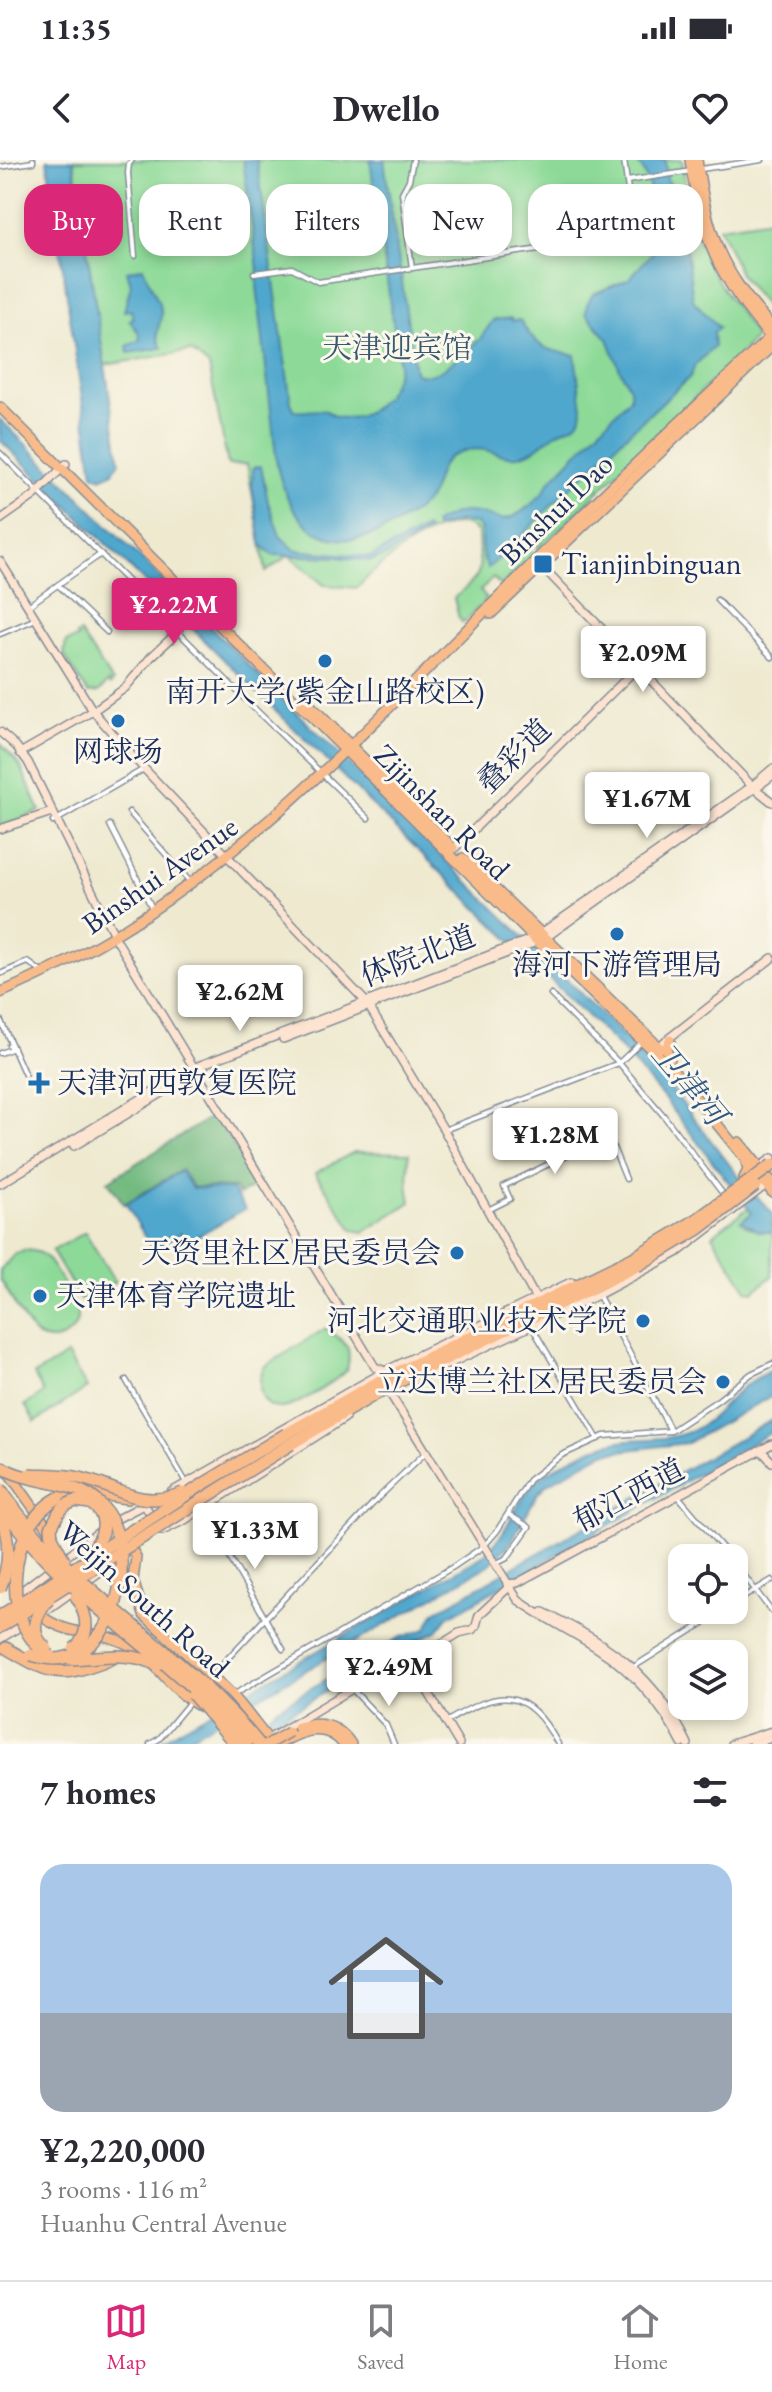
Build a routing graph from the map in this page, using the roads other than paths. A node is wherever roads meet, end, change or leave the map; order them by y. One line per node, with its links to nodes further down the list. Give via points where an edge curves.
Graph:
1 (33, 160): 7 (street)
2 (132, 160): 9 (street, via 128,173)
3 (413, 160): 10 (street, via 402,193)
4 (624, 160): 8 (street)
5 (762, 160): 6 (street)
6 (695, 165): 8 (street); 12 (main road, via 702,224 720,271)
7 (0, 167)
8 (627, 181): 10 (street, via 634,235)
9 (135, 256)
10 (412, 268): 11 (street, via 318,282 297,269)
11 (254, 273)
12 (772, 337): 21 (main road, Binshui Dao)
13 (0, 401): 16 (main road, Zijinshan Road)
14 (0, 407): 16 (main road, Zijinshan Road)
15 (0, 453): 17 (street)
16 (63, 468): 17 (main road); 33 (main road, Zijinshan Road)
17 (40, 490): 18 (main road); 19 (street)
18 (0, 520)
19 (101, 554): 22 (street); 26 (street)
20 (0, 561): 24 (main road)
21 (540, 561): 30 (main road); 33 (main road, Binshui Dao)
22 (58, 585): 24 (street); 27 (street)
23 (717, 600): 29 (street)
24 (28, 606): 25 (main road)
25 (36, 619): 28 (street); 31 (main road)
26 (179, 631): 31 (main road, via 125,688); 37 (street)
27 (107, 632)
28 (0, 634)
29 (772, 657)
30 (640, 666): 39 (main road); 46 (main road, 叠彩道)
31 (93, 711): 34 (main road); 35 (main road)
32 (0, 735): 34 (main road)
33 (347, 750): 37 (main road, Binshui Dao); 46 (main road, Zijinshan Road); 51 (main road, Zijinshan Road)
34 (20, 753): 42 (main road)
35 (144, 769): 42 (street); 47 (main road)
36 (772, 769): 39 (main road)
37 (327, 771): 43 (street); 47 (main road, Binshui Avenue)
38 (772, 776): 39 (main road)
39 (756, 786): 40 (main road); 51 (main road)
40 (772, 799)
41 (129, 812): 48 (street)
42 (53, 817): 45 (main road); 50 (main road)
43 (368, 818)
44 (110, 825): 49 (street)
45 (0, 829)
46 (454, 849): 51 (main road, Zijinshan Road)
47 (229, 856): 48 (main road, Binshui Avenue); 50 (main road, Binshui Avenue, via 181,897); 57 (main road)
48 (191, 883): 49 (main road, Binshui Avenue)
49 (153, 910): 50 (main road, Binshui Avenue)
50 (114, 937): 53 (main road, Binshui Avenue); 55 (main road, Binshui Avenue, via 68,967); 64 (main road)
51 (539, 938): 57 (main road); 60 (main road, Zijinshan Road)
52 (772, 960): 61 (main road)
53 (44, 973): 54 (street, via 28,962); 55 (main road, Binshui Avenue)
54 (0, 974)
55 (0, 995)
56 (551, 995): 63 (street)
57 (367, 1004): 64 (main road); 66 (main road)
58 (0, 1019): 65 (street)
59 (0, 1025): 62 (street, via 11,1049)
60 (643, 1040): 61 (main road, Zijinshan Road); 63 (street)
61 (661, 1047): 67 (main road, Zijinshan Road)
62 (0, 1053)
63 (619, 1063): 66 (street); 74 (street)
64 (193, 1070): 73 (main road); 87 (main road, via 375,1367); 88 (main road, via 373,1368)
65 (25, 1075)
66 (444, 1130): 75 (main road)
67 (747, 1157): 70 (main road); 71 (main road, Zijinshan Road)
68 (772, 1158): 71 (main road)
69 (772, 1165): 78 (highway, bridge)
70 (744, 1178): 71 (main road); 74 (main road, bridge)
71 (766, 1178): 77 (main road, via 756,1193); 78 (highway, bridge, via 699,1229)
72 (626, 1179): 75 (street, via 608,1135 504,1186 510,1199)
73 (1, 1186)
74 (723, 1194): 76 (main road)
75 (488, 1210): 80 (main road)
76 (696, 1213): 77 (main road); 80 (main road, via 621,1259)
77 (707, 1232): 79 (main road)
78 (635, 1262): 81 (highway); 82 (highway)
79 (598, 1295): 83 (main road); 94 (street)
80 (536, 1299): 85 (main road)
81 (552, 1307): 84 (highway); 95 (highway)
82 (494, 1325): 85 (highway); 92 (highway)
83 (531, 1325): 84 (main road); 96 (street)
84 (508, 1336): 90 (main road)
85 (438, 1346): 87 (main road)
86 (772, 1364): 94 (street)
87 (385, 1371): 88 (main road)
88 (371, 1378): 91 (main road)
89 (126, 1380): 103 (street)
90 (389, 1392): 93 (main road); 98 (main road)
91 (338, 1397): 92 (highway); 103 (main road)
92 (308, 1420): 95 (highway)
93 (328, 1429): 95 (highway); 110 (main road)
94 (671, 1431): 96 (street)
95 (288, 1439): 102 (highway, bridge); 114 (highway, bridge)
96 (598, 1439): 112 (street, via 562,1455 529,1480)
97 (766, 1448): 99 (main road); 100 (main road); 105 (main road, 郁江西道)
98 (426, 1452): 116 (main road); 132 (street)
99 (772, 1455)
100 (772, 1462)
101 (1, 1465): 107 (highway, bridge, via 26,1474 75,1477); 109 (main road); 135 (highway, bridge, via 23,1478 80,1490 95,1499 111,1519 122,1561 113,1609 85,1648 52,1659)
102 (205, 1483): 107 (highway, bridge, via 169,1498); 114 (highway, bridge)
103 (187, 1484): 106 (main road)
104 (0, 1488): 125 (highway, Weijin South Road, bridge, via 47,1549)
105 (678, 1496): 115 (street); 126 (main road, 郁江西道)
106 (152, 1501): 107 (main road); 110 (main road, via 151,1509 164,1524)
107 (140, 1502): 114 (main road, via 159,1528); 118 (main road); 137 (highway, bridge, via 81,1492 50,1502 26,1528 12,1574 15,1616 23,1634 44,1654 60,1659)
108 (0, 1503): 124 (highway, Weijin South Road, bridge)
109 (34, 1508): 113 (main road, via 14,1531 8,1534); 118 (main road)
110 (201, 1509): 114 (main road); 132 (street)
111 (0, 1512): 121 (highway, bridge, via 8,1549)
112 (508, 1514): 116 (street); 120 (street, via 529,1527)
113 (1, 1528): 121 (main road)
114 (144, 1532): 117 (main road); 119 (highway, bridge); 124 (highway, bridge)
115 (718, 1544)
116 (484, 1546): 120 (main road); 144 (street)
117 (132, 1550): 125 (main road); 141 (main road, via 133,1580 144,1615)
118 (67, 1555): 125 (main road); 128 (main road)
119 (80, 1562): 125 (highway, bridge, via 97,1545 104,1525 99,1510 82,1501 63,1507 51,1530 58,1550); 133 (highway, bridge)
120 (498, 1568): 126 (main road)
121 (1, 1578): 128 (main road)
122 (748, 1580): 127 (street)
123 (772, 1580): 127 (street)
124 (65, 1583): 124 (highway, bridge, via 83,1609 86,1628 79,1645 58,1653 41,1644 34,1624 41,1608); 133 (highway, bridge); 140 (highway, Weijin South Road, bridge)
125 (84, 1584): 131 (main road); 140 (main road); 149 (highway, Weijin South Road, bridge); 149 (highway, bridge, via 209,1680)
126 (508, 1586): 138 (main road, via 472,1630); 139 (main road, via 540,1611 594,1637)
127 (756, 1590): 129 (street); 130 (street)
128 (18, 1592): 131 (main road); 133 (main road)
129 (748, 1595)
130 (772, 1612)
131 (42, 1616): 133 (main road); 145 (main road, via 65,1631 127,1644)
132 (265, 1617): 136 (street); 141 (street)
133 (5, 1624): 135 (main road)
134 (702, 1624): 139 (street)
135 (2, 1645): 137 (highway, bridge, via 39,1667 62,1672)
136 (283, 1649)
137 (125, 1656): 140 (highway, bridge, via 147,1659)
138 (411, 1664): 143 (main road); 146 (main road)
139 (630, 1669): 159 (main road)
140 (179, 1676): 141 (main road); 142 (main road); 151 (main road, bridge); 152 (highway, Weijin South Road, bridge)
141 (211, 1676): 142 (street); 144 (main road)
142 (200, 1689): 145 (street)
143 (353, 1690): 149 (main road); 156 (street, via 386,1725)
144 (231, 1696): 149 (main road)
145 (190, 1701): 150 (street); 152 (main road, bridge, via 225,1716)
146 (445, 1723): 157 (main road); 158 (street, via 483,1702 506,1699 537,1711)
147 (772, 1731): 160 (main road)
148 (772, 1738): 161 (main road)
149 (266, 1742): 155 (main road, bridge, via 321,1724 338,1730)
150 (150, 1744)
151 (234, 1744)
152 (247, 1744)
153 (279, 1744): 154 (main road, via 316,1730 332,1733)
154 (343, 1744)
155 (351, 1744)
156 (394, 1744)
157 (458, 1744)
158 (558, 1744)
159 (685, 1744)
160 (731, 1744)
161 (752, 1744)

